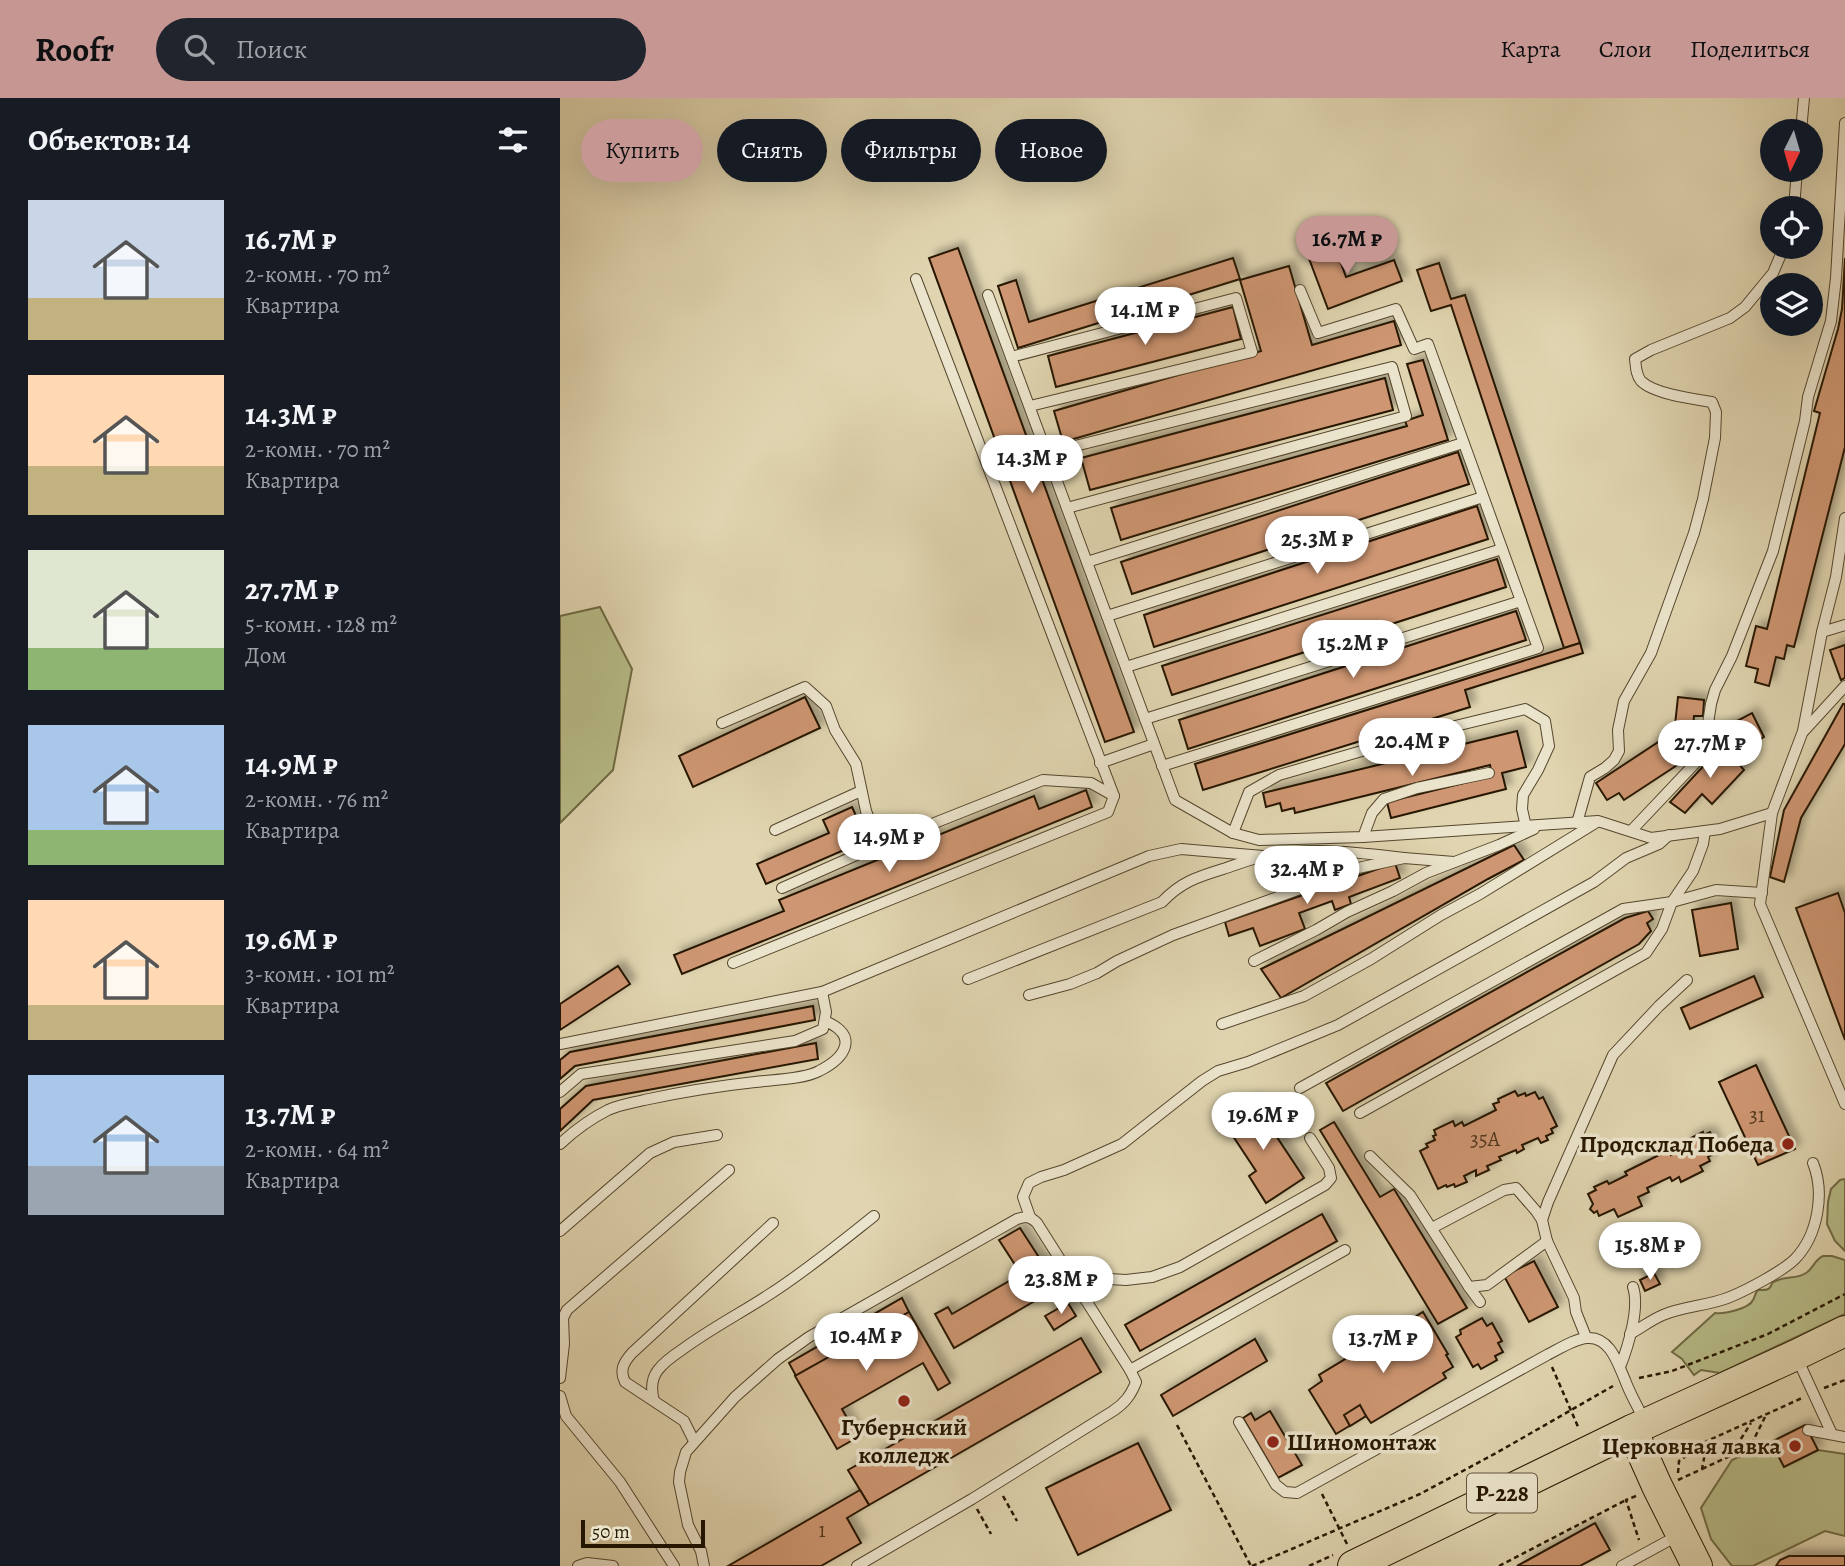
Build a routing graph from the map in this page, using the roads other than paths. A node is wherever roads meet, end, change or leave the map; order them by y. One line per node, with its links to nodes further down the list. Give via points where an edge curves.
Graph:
1 (1804, 98): 2 (lane)
2 (1802, 119)
3 (1845, 123): 39 (lane, via 1831,321 1808,397 1773,551 1715,690 1701,757)
4 (1779, 259): 35 (lane, via 1745,307 1730,318 1635,359 1642,382 1676,396 1712,402 1715,438 1694,533 1651,653 1624,701 1619,751 1590,778)
5 (916, 279): 28 (lane)
6 (1300, 290): 10 (lane, via 1318,333 1396,309 1414,349 1427,344)
7 (989, 295): 8 (lane)
8 (1011, 357): 9 (lane); 9 (lane, via 1236,298 1252,352)
9 (1030, 406): 11 (lane)
10 (1463, 443): 12 (lane); 16 (lane)
11 (1047, 453): 13 (lane); 13 (lane, via 1392,367 1406,416)
12 (1483, 497): 15 (lane); 19 (lane)
13 (1067, 508): 16 (lane)
14 (1845, 520): 17 (lane)
15 (1502, 549): 18 (lane); 22 (lane)
16 (1087, 562): 19 (lane)
17 (1840, 576): 21 (lane)
18 (1521, 601): 24 (lane); 29 (lane, via 1538,648)
19 (1107, 616): 22 (lane)
20 (1845, 625): 21 (lane)
21 (1822, 632): 26 (lane)
22 (1126, 667): 24 (lane)
23 (1845, 686): 26 (lane)
24 (1145, 719): 27 (lane)
25 (722, 723): 31 (lane, via 805,687 826,706 856,764)
26 (1803, 731): 33 (lane)
27 (1154, 744): 28 (lane); 29 (lane)
28 (1100, 763): 32 (lane)
29 (1162, 766): 41 (lane, via 1175,800)
30 (1489, 773): 44 (lane, via 1384,799 1372,813)
31 (861, 791): 38 (lane); 45 (lane)
32 (1114, 796): 45 (lane, via 1091,783 1044,780); 54 (lane, via 1108,812)
33 (1772, 813): 40 (lane); 51 (lane)
34 (1598, 821): 35 (lane); 39 (lane); 60 (lane, via 1304,996)
35 (1577, 823): 36 (lane)
36 (1541, 826): 37 (lane); 49 (lane)
37 (1526, 827): 41 (lane, via 1523,795 1549,746 1545,721 1525,709 1279,775 1249,792); 44 (lane)
38 (775, 830)
39 (1631, 831): 42 (lane, via 1651,838)
40 (1705, 831): 42 (lane); 52 (lane, via 1693,872)
41 (1233, 834): 43 (lane, via 1259,840)
42 (1670, 835): 74 (lane, via 1338,1025 1218,1071 1122,1144 1029,1183 1023,1196)
43 (1329, 837): 44 (lane); 46 (lane)
44 (1363, 837)
45 (879, 845): 50 (lane)
46 (1308, 851): 47 (lane); 48 (lane)
47 (1263, 856): 55 (lane, via 1203,875 1175,888 1163,902); 57 (lane, via 1181,849 1149,856)
48 (1404, 858): 49 (lane); 58 (lane, via 1358,868 1215,919 1097,973)
49 (1454, 862): 53 (lane)
50 (782, 888)
51 (1762, 893): 52 (lane, via 1716,890); 63 (lane, via 1760,904)
52 (1672, 902): 62 (lane, via 1623,909); 66 (lane, via 1646,953)
53 (1254, 961)
54 (733, 963)
55 (968, 979)
56 (1688, 980): 75 (lane, via 1614,1055)
57 (822, 992): 59 (lane); 61 (lane)
58 (1029, 995)
59 (825, 1021): 64 (lane, via 824,1029 795,1041 581,1074); 69 (lane, via 844,1032 847,1043 843,1054 816,1073 678,1092 609,1110)
60 (1222, 1024)
61 (560, 1044)
62 (1300, 1088)
63 (1842, 1089): 65 (lane)
64 (560, 1092)
65 (1845, 1104)
66 (1360, 1113)
67 (716, 1135): 78 (lane, via 674,1142 650,1153)
68 (1310, 1139): 83 (lane, via 1329,1168 1331,1178 1325,1185 1180,1267 1152,1277 1093,1278)
69 (560, 1144)
70 (1370, 1156): 77 (lane, via 1410,1195)
71 (1813, 1163): 86 (lane, via 1818,1180 1817,1214 1795,1259 1731,1297 1661,1316)
72 (729, 1170): 91 (lane, via 567,1310)
73 (874, 1216): 93 (lane, via 778,1289 672,1357 653,1379)
74 (1030, 1217): 83 (lane); 99 (lane, via 1017,1219 809,1337 735,1397)
75 (1542, 1220): 77 (lane, via 1516,1188); 79 (lane)
76 (773, 1223): 93 (lane, via 627,1359 622,1367 625,1382)
77 (1432, 1228): 81 (lane)
78 (560, 1231)
79 (1547, 1241): 81 (lane, via 1487,1285); 87 (lane, via 1574,1298)
80 (1345, 1250): 90 (lane)
81 (1469, 1287): 84 (lane)
82 (1633, 1287): 86 (lane, via 1637,1300)
83 (1078, 1288): 90 (lane)
84 (1480, 1302)
85 (1845, 1331): 88 (main road, Р-228)
86 (1630, 1334): 89 (lane)
87 (1586, 1337): 89 (lane, via 1609,1347); 94 (lane, via 1297,1493 1276,1485)
88 (1796, 1356): 95 (main road, Р-228); 97 (lane)
89 (1620, 1367): 95 (lane)
90 (1130, 1370): 107 (lane, via 1136,1382 1126,1402 1114,1411)
91 (560, 1378)
92 (560, 1396): 105 (lane, via 566,1416 620,1482)
93 (654, 1401): 99 (lane, via 684,1421)
94 (1239, 1422)
95 (1639, 1427): 100 (main road, via 1657,1486); 101 (main road, Р-228)
96 (1808, 1430): 97 (lane)
97 (1832, 1434): 98 (lane)
98 (1845, 1437)
99 (694, 1441): 106 (lane, via 685,1452 678,1482)
100 (1682, 1534): 102 (lane); 108 (main road)
101 (1353, 1559)
102 (1627, 1565)
103 (578, 1566): 104 (lane)
104 (613, 1566)
105 (674, 1566)
106 (704, 1566)
107 (858, 1566)
108 (1697, 1566)

